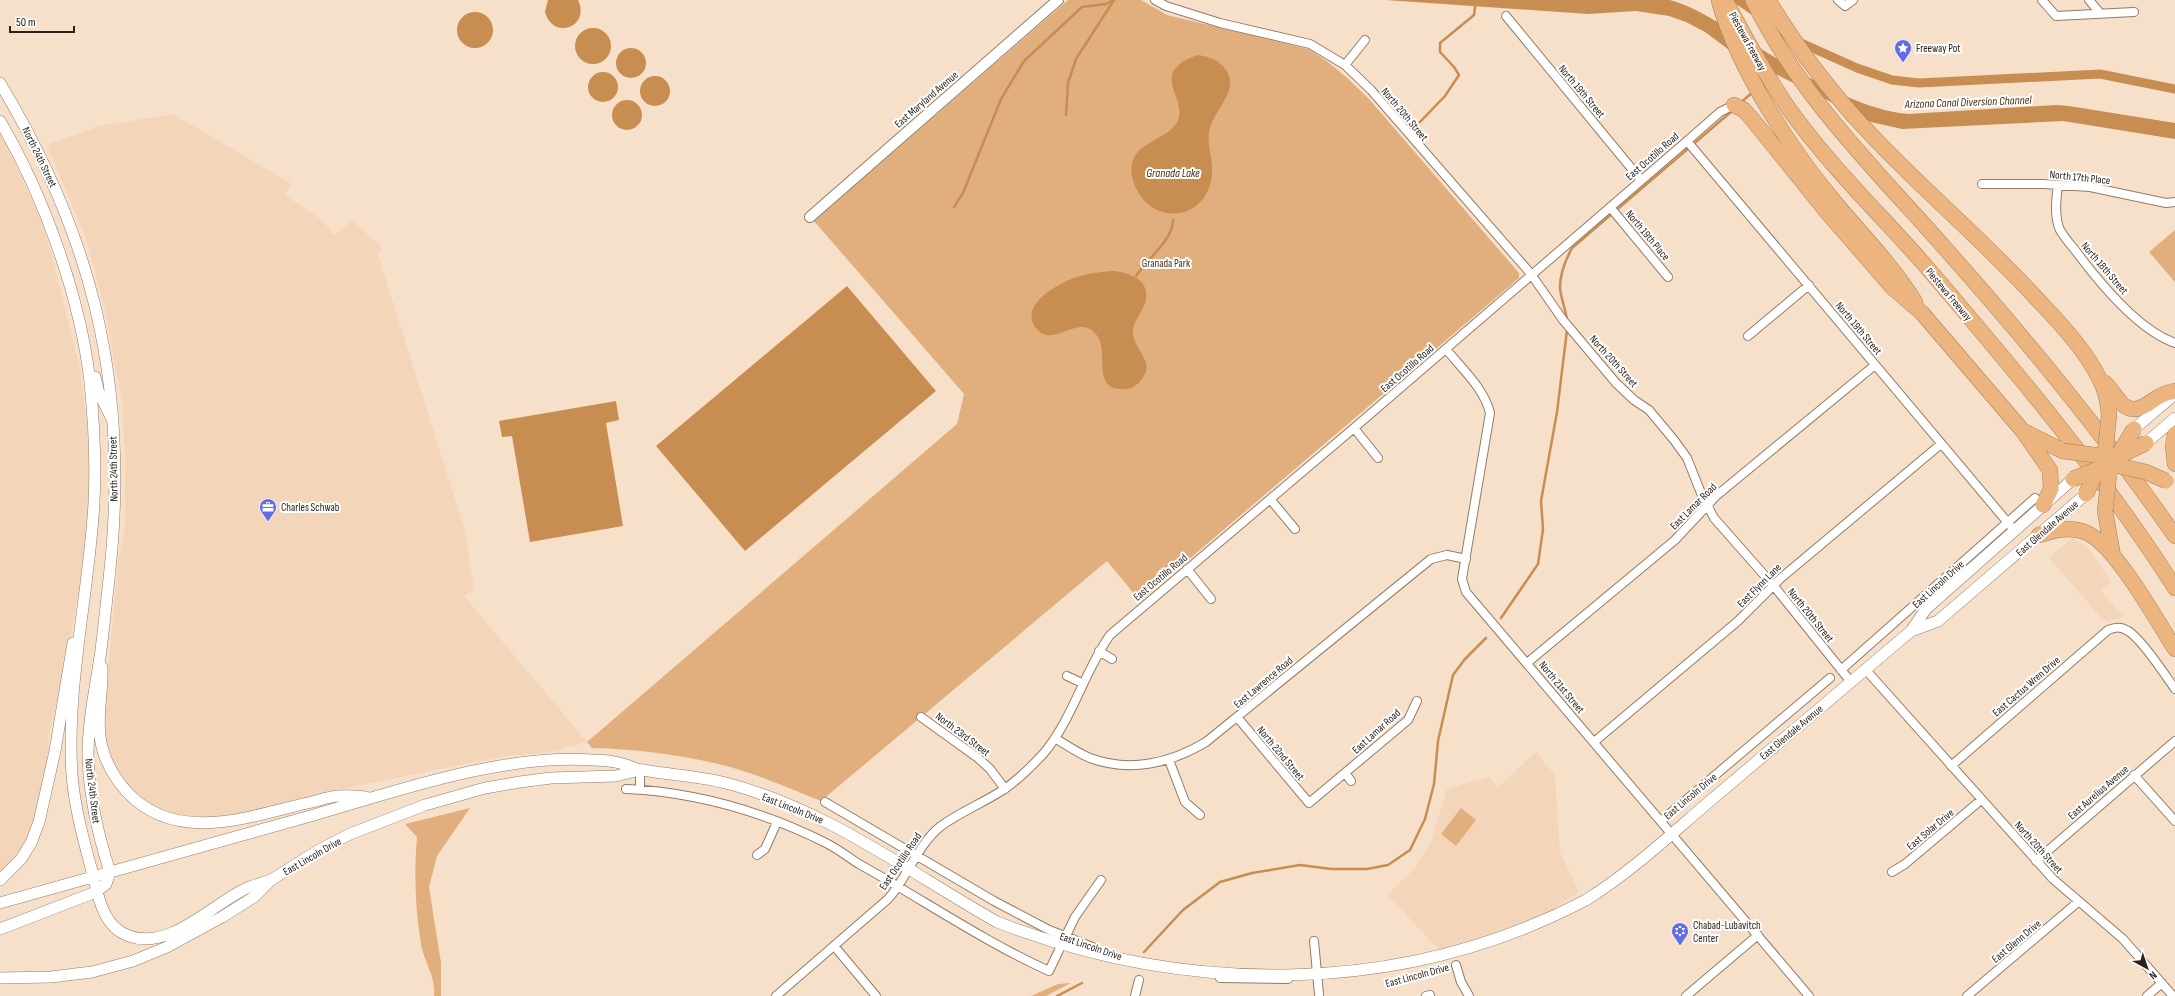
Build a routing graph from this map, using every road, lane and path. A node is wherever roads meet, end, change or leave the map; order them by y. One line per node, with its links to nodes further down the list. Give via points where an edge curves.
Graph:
1 (1058, 0): 25 (street, East Maryland Avenue)
2 (1155, 0): 15 (street, North 20th Street, via 1220,23 1310,44)
3 (1718, 0): 29 (highway, via 1724,21 1767,107 1836,204 1902,279)
4 (1725, 0): 64 (highway, Piestewa Freeway, via 1758,61 1790,110 1857,192 1963,310 2066,435 2114,498)
5 (1753, 0): 59 (highway, via 1784,53 1830,118 1983,291 2079,406)
6 (1768, 0): 35 (highway, via 1830,89 1861,125 2001,259 2070,334)
7 (1838, 0): 8 (street, via 1845,6)
8 (1853, 0)
9 (2042, 0): 12 (street, via 2056,16)
10 (2089, 0): 12 (street)
11 (2134, 12): 12 (street)
12 (2100, 13)
13 (1506, 16): 20 (street, North 19th Street)
14 (1364, 40): 15 (street)
15 (1345, 65): 26 (street, North 20th Street, via 1371,90)
16 (0, 84): 39 (main road, North 24th Street, via 42,159 79,250 101,325)
17 (1734, 105): 19 (street, East Ocotillo Road, via 1720,112); 29 (highway, via 1744,110 1752,119 1892,287)
18 (0, 121): 31 (main road, North 24th Street, via 40,202 63,264)
19 (1687, 141): 20 (street, East Ocotillo Road); 28 (street, North 19th Street)
20 (1641, 180): 24 (street, East Ocotillo Road)
21 (1982, 184): 22 (street, North 17th Place)
22 (2058, 185): 23 (street, North 17th Place, via 2090,187 2166,203); 32 (street, North 18th Street, via 2056,208 2060,230 2086,265 2122,304 2148,327)
23 (2175, 202)
24 (1610, 207): 26 (street, East Ocotillo Road); 27 (street, North 19th Place)
25 (810, 217)
26 (1531, 274): 33 (street, East Ocotillo Road); 55 (street, North 20th Street, via 1563,320 1616,383 1649,410 1674,440 1687,458)
27 (1668, 277)
28 (1809, 285): 30 (street); 34 (street, North 19th Street)
29 (1922, 313): 42 (highway)
30 (1748, 336)
31 (84, 340): 39 (main road, via 90,352 99,394); 45 (main road, North 24th Street)
32 (2175, 343)
33 (1446, 349): 40 (street, East Ocotillo Road); 61 (street, North 21st Street, via 1482,392 1490,413)
34 (1875, 365): 46 (street, North 19th Street); 55 (street, East Lamar Road)
35 (2100, 378): 36 (highway, via 2123,405 2132,409 2142,408 2160,396); 48 (highway, bridge, via 2110,415)
36 (2175, 391)
37 (2175, 394): 41 (main road)
38 (2175, 418): 44 (main road)
39 (112, 419): 45 (main road, via 102,429); 69 (main road, North 24th Street, via 114,517)
40 (1354, 428): 47 (street); 53 (street, East Ocotillo Road)
41 (2134, 429): 48 (highway, bridge)
42 (2022, 430): 48 (highway, bridge, via 2063,451); 54 (highway, via 2050,470 2051,489)
43 (2175, 434): 49 (highway)
44 (2146, 443): 48 (highway, bridge)
45 (94, 444): 66 (main road, North 24th Street, via 91,536)
46 (1941, 444): 56 (street, North 19th Street); 63 (street, East Flynn Lane)
47 (1378, 458)
48 (2108, 462): 50 (highway, bridge); 51 (highway, bridge, via 2146,472); 52 (highway, bridge); 60 (highway, bridge, via 2105,511)
49 (2175, 464)
50 (2074, 479): 54 (main road, East Glendale Avenue)
51 (2170, 484)
52 (2086, 494): 58 (main road, East Glendale Avenue)
53 (1270, 499): 57 (street); 62 (street, East Ocotillo Road)
54 (2039, 502): 56 (main road, East Glendale Avenue)
55 (1707, 506): 63 (street, North 20th Street, via 1714,518); 72 (street, East Lamar Road, via 1675,540)
56 (2011, 526): 67 (main road, East Glendale Avenue, via 1926,609); 73 (street, East Lincoln Drive)
57 (1295, 529)
58 (2039, 535): 60 (highway, via 2064,529 2079,530 2096,539); 67 (main road, East Glendale Avenue, via 1938,621)
59 (2175, 536)
60 (2113, 556): 68 (highway)
61 (1466, 559): 72 (street, North 21st Street, via 1462,579 1466,592); 82 (street, East Lawrence Road, via 1447,555 1431,558)
62 (1187, 569): 65 (street); 70 (street, East Ocotillo Road, via 1110,635)
63 (1772, 585): 73 (street, North 20th Street); 85 (street, East Flynn Lane, via 1738,621)
64 (2175, 588)
65 (1211, 598)
66 (82, 612): 110 (main road, North 24th Street, via 71,753 72,778 81,830); 111 (main road, via 70,654 55,750 39,822 21,859)
67 (1911, 631): 74 (main road, East Glendale Avenue)
68 (2175, 649)
69 (100, 651): 95 (main road, via 103,685 99,724 103,749 120,783 134,798 154,812 176,821 204,824 338,796); 108 (main road, North 24th Street, via 90,718 88,755 93,804)
70 (1099, 651): 71 (street); 78 (street, East Ocotillo Road)
71 (1112, 659)
72 (1527, 663): 85 (street, North 21st Street)
73 (1841, 670): 77 (street, North 20th Street)
74 (1865, 670): 77 (main road, East Glendale Avenue); 87 (street, North 20th Street)
75 (1067, 676): 78 (street)
76 (1830, 678): 100 (street, East Lincoln Drive)
77 (1851, 682): 103 (main road, East Glendale Avenue)
78 (1082, 683): 83 (street, East Ocotillo Road)
79 (2175, 689): 87 (street, East Cactus Wren Drive, via 2129,631 2118,626 2108,630)
80 (1417, 700): 89 (street, East Lamar Road, via 1408,720)
81 (921, 717): 94 (street, North 23rd Street, via 978,758)
82 (1237, 717): 86 (street, East Lawrence Road, via 1206,742); 98 (street, North 22nd Street)
83 (1055, 738): 86 (street, East Lawrence Road, via 1090,758 1114,764 1141,765); 94 (street, East Ocotillo Road, via 1025,772)
84 (2175, 741): 90 (street, East Aurelius Avenue)
85 (1594, 742): 100 (street, North 21st Street)
86 (1169, 760): 99 (street, via 1185,802)
87 (1951, 766): 96 (street, North 20th Street)
88 (640, 770): 93 (street); 95 (main road, East Lincoln Drive, via 619,762 588,759 529,763 475,772); 107 (main road, East Lincoln Drive, via 724,783 777,800 825,821); 112 (main road, East Lincoln Drive, via 616,776 572,776 520,782 485,788 425,805 350,834)
89 (1344, 773): 91 (street); 98 (street, East Lamar Road)
90 (2134, 775): 101 (street); 106 (street, East Aurelius Avenue)
91 (1351, 781)
92 (626, 789): 93 (street, East Lincoln Drive)
93 (640, 789): 102 (street, East Lincoln Drive, via 704,800)
94 (1005, 789): 105 (street, East Ocotillo Road, via 941,826 929,837)
95 (376, 797): 108 (main road, East Lincoln Drive)
96 (1981, 800): 106 (street, North 20th Street); 109 (street, East Solar Drive)
97 (825, 802): 105 (street, East Lincoln Drive)
98 (1309, 803)
99 (1200, 815)
100 (1661, 821): 103 (street, North 21st Street)
101 (2175, 821)
102 (777, 822): 104 (street, East Lincoln Drive, via 765,849); 114 (street, East Lincoln Drive, via 827,844)
103 (1671, 833): 119 (street, North 21st Street); 124 (main road, East Lincoln Drive, via 1590,898 1537,929)
104 (757, 855)
105 (917, 856): 107 (street, East Ocotillo Road); 120 (street, East Lincoln Drive, via 994,902)
106 (2036, 861): 116 (street, North 20th Street)
107 (909, 869): 114 (street, East Ocotillo Road); 123 (main road, East Lincoln Drive, via 998,923)
108 (110, 872): 110 (main road, East Lincoln Drive); 115 (main road, via 106,884)
109 (1892, 872)
110 (94, 877): 115 (main road, North 24th Street); 117 (main road, East Lincoln Drive)
111 (0, 880)
112 (271, 880): 115 (main road, North 24th Street, via 246,888 175,931 151,939 127,936 116,929 109,921); 130 (main road, East Lincoln Drive, via 254,897 187,938 133,961 70,975)
113 (1101, 880): 120 (street, via 1087,897)
114 (900, 886): 122 (street, East Ocotillo Road); 123 (street, East Lincoln Drive, via 1012,953 1049,971)
115 (96, 892): 118 (main road)
116 (2078, 902): 134 (street, North 20th Street, via 2122,939); 144 (street, East Glenn Drive)
117 (0, 903)
118 (0, 929)
119 (1758, 935): 142 (street); 143 (street, North 21st Street)
120 (1065, 937): 123 (street); 131 (street, East Lincoln Drive, via 1121,957 1217,978)
121 (1314, 941): 131 (street)
122 (835, 946): 138 (street, East Ocotillo Road); 139 (street)
123 (1059, 953): 126 (main road, East Lincoln Drive)
124 (1485, 953)
125 (1435, 956): 131 (street, East Lincoln Drive, via 1362,972)
126 (1073, 959)
127 (1460, 963): 128 (main road, East Lincoln Drive); 141 (street, via 1461,982)
128 (1442, 969)
129 (1128, 977): 132 (main road)
130 (0, 978)
131 (1317, 978): 137 (street)
132 (1139, 980): 133 (main road); 140 (street)
133 (1153, 982)
134 (2162, 983): 145 (street); 146 (street, North 20th Street)
135 (1332, 992): 137 (main road)
136 (1304, 994): 137 (main road)
137 (1319, 994)
138 (776, 996)
139 (876, 996)
140 (1135, 996)
141 (1469, 996)
142 (1686, 996)
143 (1809, 996)
144 (1967, 996)
145 (2147, 996)
146 (2173, 996)

